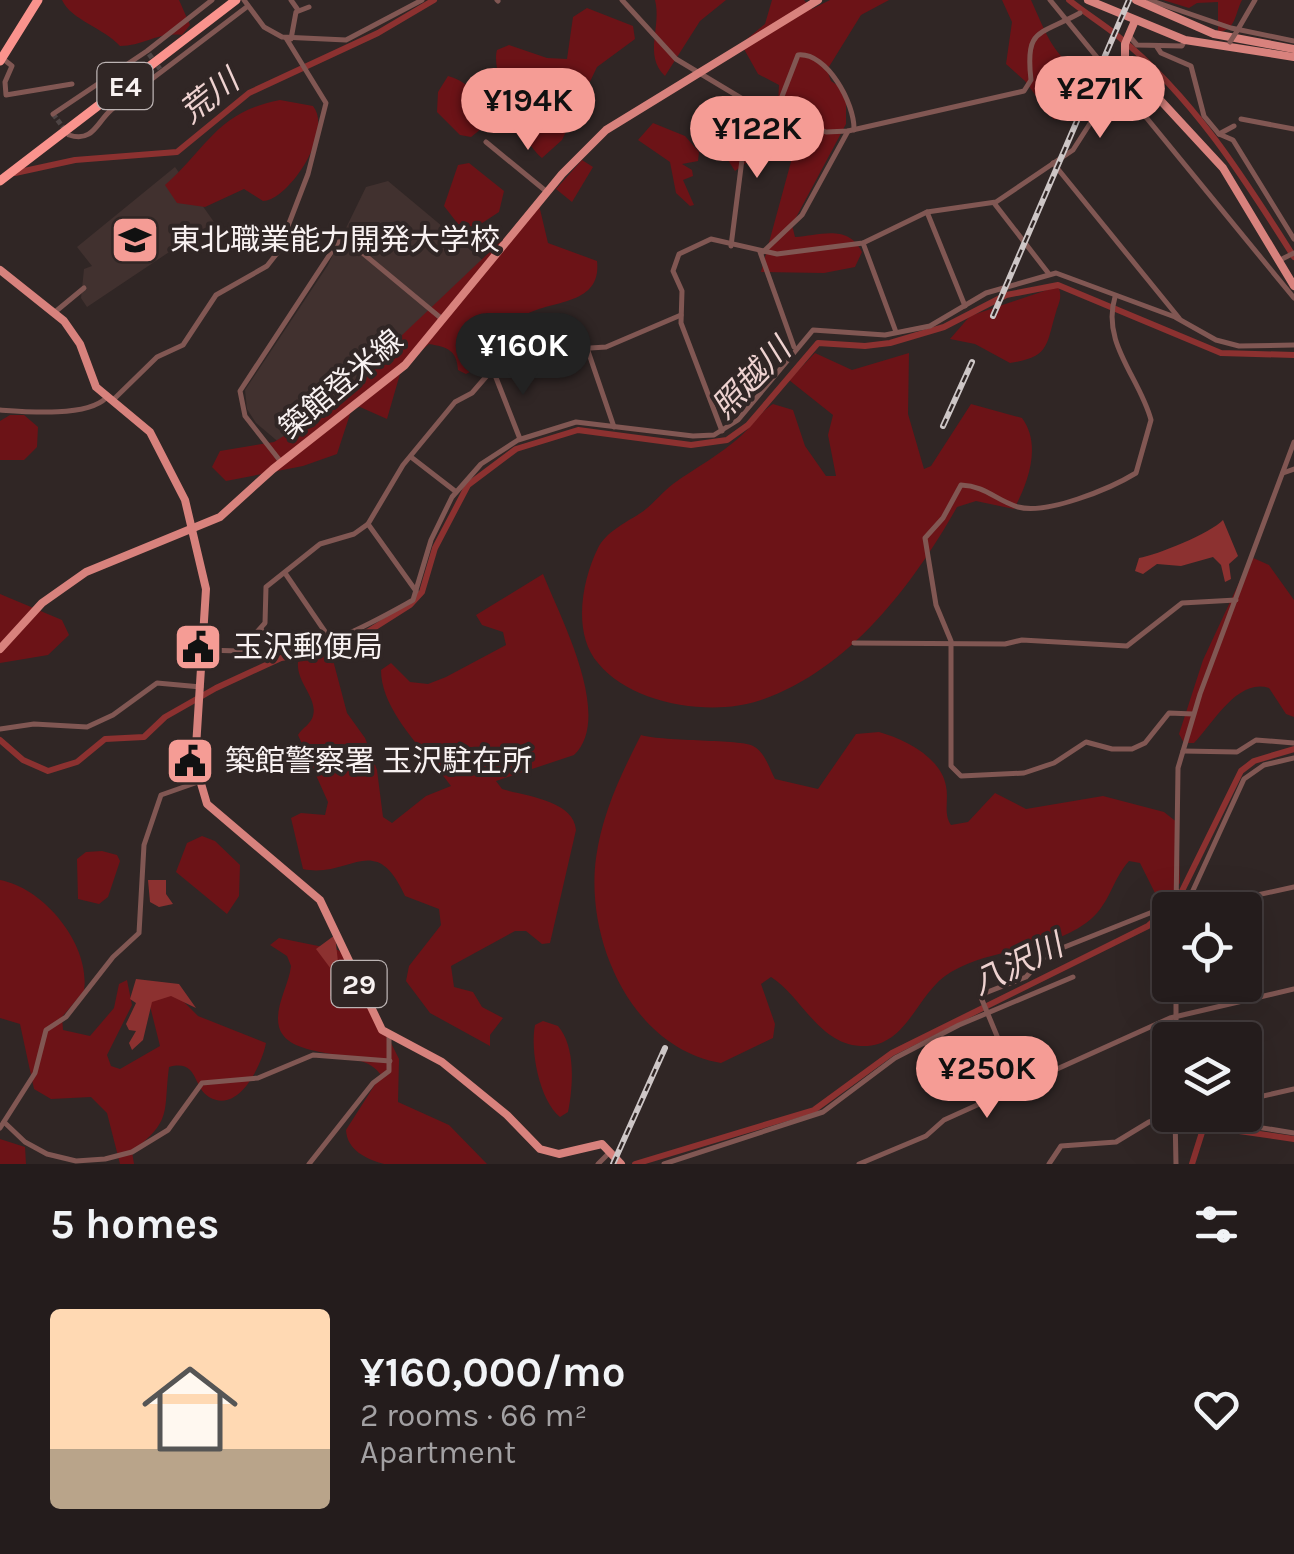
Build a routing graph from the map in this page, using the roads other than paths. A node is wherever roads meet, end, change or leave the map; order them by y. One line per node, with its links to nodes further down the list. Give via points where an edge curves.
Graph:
1 (38, 0): 29 (highway)
2 (212, 0): 35 (street, via 148,53)
3 (228, 0): 44 (highway, E4)
4 (236, 0): 44 (highway, E4)
5 (291, 0): 16 (street)
6 (422, 0): 23 (street, via 351,40)
7 (622, 0): 30 (street, via 664,48)
8 (818, 0): 30 (main road, 築館登米線)
9 (1050, 0): 19 (street)
10 (1088, 0): 17 (main road)
11 (1136, 0): 28 (main road, via 1214,34)
12 (1149, 0): 21 (street)
13 (1256, 0): 21 (street)
14 (246, 3): 23 (street, via 268,30); 41 (street, via 105,116 95,132)
15 (309, 7): 16 (street)
16 (298, 10): 23 (street)
17 (1106, 10): 20 (main road); 22 (main road, via 1124,22)
18 (1080, 13): 19 (street)
19 (1067, 20): 33 (street); 39 (street, via 1030,42 1031,80 1024,91)
20 (1134, 22): 22 (main road); 24 (main road)
21 (1238, 31): 25 (street); 26 (street, bridge)
22 (1127, 37): 27 (street); 31 (main road, via 1125,62)
23 (288, 40): 71 (street, via 324,96 325,111 278,252 267,266 216,294 183,345 158,357)
24 (1185, 40): 26 (main road); 27 (street, via 1180,47)
25 (1294, 41)
26 (1229, 46): 28 (main road)
27 (1157, 48): 40 (street, via 1191,66 1204,116)
28 (1294, 53)
29 (1, 59): 32 (street, via 12,66 6,94)
30 (698, 71): 34 (street); 45 (main road, 築館登米線, via 606,130)
31 (1137, 76): 33 (street); 54 (main road, via 1223,168)
32 (72, 84)
33 (1124, 88): 43 (street, via 1093,118 1074,150); 52 (street)
34 (771, 112): 39 (street, via 826,132); 39 (street, via 784,96 796,58 808,55 848,95 855,113); 50 (street, via 746,128)
35 (53, 114)
36 (1241, 119): 38 (street)
37 (1234, 126): 40 (street)
38 (1294, 129)
39 (851, 131): 51 (street, via 802,215)
40 (1219, 134): 48 (street, via 1233,140)
41 (70, 135)
42 (486, 142): 45 (street)
43 (1053, 163): 46 (street); 65 (street)
44 (4, 173)
45 (548, 192): 64 (main road, 築館登米線)
46 (994, 203): 47 (street); 56 (street)
47 (926, 212): 49 (street); 61 (street)
48 (1294, 239)
49 (863, 243): 51 (street); 66 (street)
50 (732, 246): 51 (street); 63 (street, via 709,239 679,254 673,270 682,290)
51 (761, 252): 68 (street)
52 (1260, 253): 54 (street); 60 (street)
53 (1294, 253): 54 (street)
54 (1276, 257): 57 (main road)
55 (0, 270): 62 (main road)
56 (1049, 274): 59 (street, via 1068,275); 61 (street)
57 (1294, 286)
58 (84, 288): 62 (street)
59 (1115, 297): 65 (street); 89 (street, via 1110,312 1117,345 1151,420 1138,469 1042,510 1018,507 988,488 958,486 924,542)
60 (1294, 298)
61 (965, 306): 66 (street, via 936,324)
62 (56, 312): 71 (main road)
63 (681, 315): 69 (street); 74 (street)
64 (442, 319): 78 (main road, 築館登米線, via 390,379); 78 (street, via 348,241 338,242 240,391 245,416)
65 (1180, 320): 67 (street, via 1232,344)
66 (896, 332): 68 (street, via 818,329)
67 (1294, 345)
68 (795, 348): 74 (street, via 745,414)
69 (588, 351): 70 (street, via 559,350); 73 (street)
70 (494, 370): 75 (street); 77 (street, via 455,402)
71 (109, 400): 72 (street, via 63,413); 83 (main road, via 154,438)
72 (0, 410)
73 (614, 427): 74 (street, via 693,436); 75 (street, via 576,422)
74 (722, 431)
75 (520, 440): 81 (street)
76 (1294, 442): 80 (street)
77 (412, 457): 81 (street); 82 (street)
78 (281, 462): 83 (main road, 築館登米線, via 220,517)
79 (1294, 468): 80 (street)
80 (1284, 473): 86 (street)
81 (455, 490): 85 (street, via 431,540)
82 (368, 524): 84 (street, via 320,544); 85 (street)
83 (192, 530): 91 (main road, 築館登米線, via 70,582); 92 (main road, via 205,578)
84 (284, 573): 87 (street, via 264,590); 88 (street)
85 (417, 592): 88 (street, via 363,630)
86 (1236, 600): 89 (street, via 1182,603 1127,646); 94 (street)
87 (261, 629): 88 (street, via 284,649); 92 (street, via 236,654)
88 (329, 638)
89 (951, 641): 90 (street); 94 (street, via 951,766 957,775 1024,773 1086,742 1132,749 1146,743 1170,713)
90 (854, 642)
91 (0, 649)
92 (204, 650): 93 (main road)
93 (201, 689): 95 (street, via 157,683 87,727); 99 (main road)
94 (1193, 714): 97 (street)
95 (0, 729)
96 (1294, 744): 97 (street, via 1256,740 1237,752)
97 (1183, 752): 101 (street, via 1176,779)
98 (1294, 758): 102 (street, via 1264,765 1244,779)
99 (198, 782): 110 (main road, 29, via 218,816 320,900 372,1016); 116 (street, via 161,795 144,845 139,933 66,1017 46,1030 34,1073)
100 (1294, 887): 103 (street)
101 (1177, 891): 107 (street, via 1165,908 1047,954 1026,977 980,995)
102 (1191, 892)
103 (1262, 894)
104 (1072, 977): 107 (street)
105 (1294, 990): 108 (street)
106 (1176, 1002): 108 (street)
107 (985, 1014): 112 (street); 124 (street, via 895,1058 823,1112)
108 (1176, 1018): 109 (street); 112 (street)
109 (1176, 1022)
110 (389, 1035): 111 (street); 120 (main road, 29, via 442,1062 540,1149 559,1154 599,1144)
111 (390, 1062): 116 (street, via 313,1055 258,1078 202,1083 168,1130 105,1159 47,1154); 121 (street)
112 (1019, 1089): 125 (street)
113 (1294, 1090): 114 (street)
114 (1262, 1097)
115 (1152, 1121): 126 (street, via 1116,1142 1062,1146)
116 (2, 1125)
117 (1262, 1128): 119 (street)
118 (1177, 1132): 127 (street)
119 (1294, 1133)
120 (612, 1150): 122 (street); 123 (main road)
121 (309, 1164)
122 (598, 1164)
123 (621, 1164)
124 (664, 1164)
125 (860, 1164)
126 (1049, 1164)
127 (1176, 1164)

